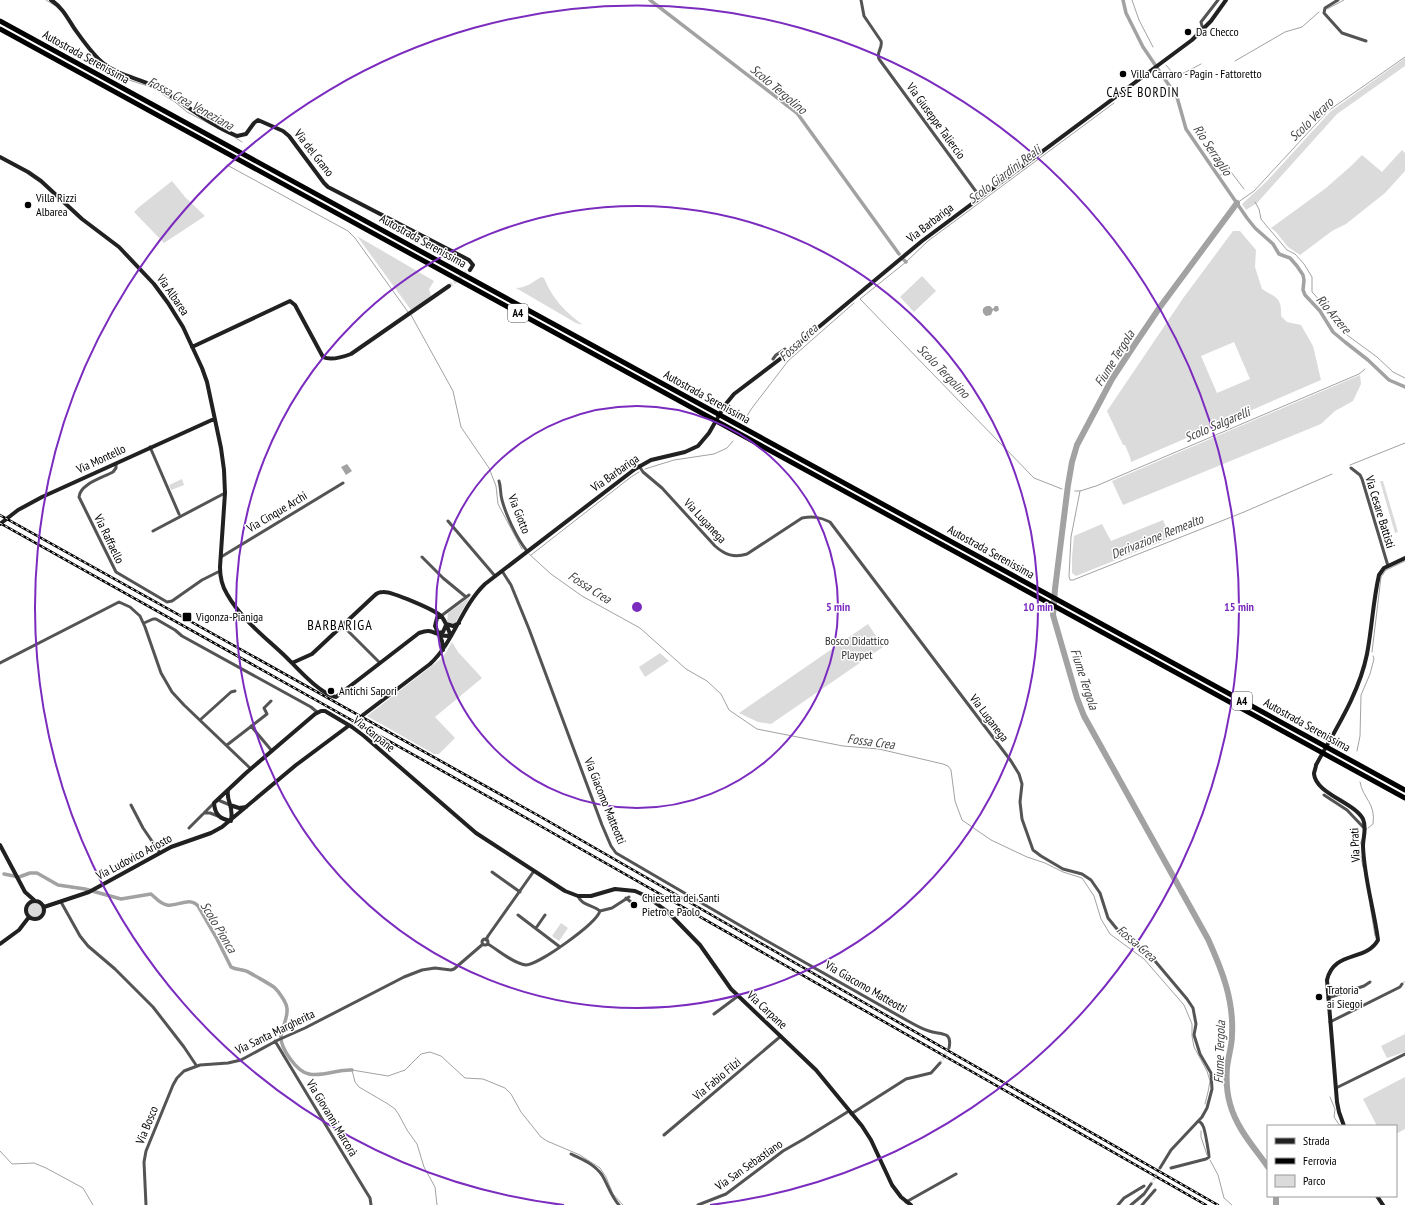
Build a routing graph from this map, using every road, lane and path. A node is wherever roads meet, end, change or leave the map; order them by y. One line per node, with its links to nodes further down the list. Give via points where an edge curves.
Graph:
1 (51, 0): 12 (street, Via del Grano, via 62,9 106,65 155,86 193,112 237,136 246,134 258,120 283,131 292,139 328,187 469,260 473,265)
2 (861, 0): 11 (street, Via Giuseppe Taliercio, via 864,16 881,41 879,59)
3 (1218, 0): 7 (street, Via Barbariga, via 1201,22)
4 (1226, 0): 7 (street, Via Barbariga)
5 (1338, 0): 9 (street, via 1325,8 1324,13 1342,33)
6 (0, 21): 59 (highway, Autostrada Serenissima / A4)
7 (1204, 28): 11 (street, Via Barbariga, via 1160,65)
8 (0, 30): 61 (highway, Autostrada Serenissima / A4)
9 (1366, 41)
10 (0, 157): 14 (street, Via Albarea, via 41,181 82,219 114,243 154,284 183,327)
11 (980, 197): 15 (street, Via Barbariga, via 922,241)
12 (470, 270)
13 (449, 286): 14 (street, via 351,354 341,357 323,357 295,305 290,301)
14 (192, 347): 17 (street, Via Albarea, via 206,382)
15 (788, 352): 16 (street, Via Barbariga, via 785,349); 20 (street, Via Barbariga, via 734,394 724,405 701,443 692,449)
16 (773, 359)
17 (214, 419): 18 (street, Via Montello); 24 (street, Via Albarea, via 223,460)
18 (150, 447): 19 (street, Via Montello); 25 (street)
19 (116, 464): 27 (street, Via Montello, via 42,497 18,510); 34 (street, Via Raffaello, via 113,472 79,493 116,572 167,602)
20 (639, 466): 29 (street, Via Barbariga); 109 (street, Via Luganega, via 715,546 731,556 748,554 802,518 821,517 830,522 1019,774 1022,784 1022,819 1033,850 1064,869 1082,874 1091,880 1100,893 1108,918 1121,934 1155,961 1187,998 1193,1008 1196,1044 1210,1070 1212,1084 1209,1103)
21 (1351, 468): 33 (street, Via Cesare Battisti, via 1362,479)
22 (499, 481): 29 (street, Via Giotto, via 505,508)
23 (343, 483): 30 (street, Via Cinque Archi)
24 (225, 493): 28 (street); 30 (street, Via Albarea)
25 (179, 514)
26 (448, 520): 36 (street)
27 (0, 524)
28 (153, 531)
29 (527, 551): 35 (street, Via Barbariga)
30 (221, 557): 34 (street, Via Albarea)
31 (422, 557): 37 (street, via 443,578 467,596)
32 (1405, 558): 33 (street, Via Prati)
33 (1388, 566): 72 (street, Via Prati, via 1378,575 1367,655 1361,675 1351,701 1316,765 1314,774 1322,787 1357,812)
34 (220, 571): 47 (street, Via Albarea, via 223,587 233,603 250,624)
35 (502, 571): 36 (street, Via Barbariga); 103 (street, Via Giacomo Matteotti, via 511,585 529,629 602,825 616,853 908,1021 928,1031 944,1034 948,1037)
36 (495, 576): 39 (street, Via Barbariga, via 478,591)
37 (441, 616): 40 (street); 42 (street, via 435,623); 47 (street, via 404,598 381,592 312,654)
38 (144, 623): 45 (street, via 136,612 119,602); 50 (street, Via Carpane, via 156,619); 52 (street, via 169,687)
39 (458, 623): 40 (street, via 451,626); 43 (street, Via Barbariga)
40 (446, 624): 42 (street, via 443,632); 43 (street)
41 (346, 630): 46 (street)
42 (438, 634): 43 (street); 44 (street); 46 (street, via 429,630 419,633)
43 (451, 636): 44 (street, Via Barbariga)
44 (443, 650): 51 (street, Via Barbariga, via 430,664)
45 (0, 663)
46 (380, 663): 47 (street, Via Albarea, via 336,697 316,685)
47 (292, 664)
48 (235, 691): 52 (street)
49 (271, 701): 53 (street, via 264,708 267,714)
50 (317, 712): 54 (street, Via Carpane, via 325,711); 56 (street)
51 (363, 715)
52 (200, 720): 55 (street)
53 (251, 726): 55 (street); 56 (street)
54 (348, 726): 66 (street, Via Ludovico Ariosto, via 296,765); 75 (street, Via Carpane, via 466,825)
55 (227, 745): 57 (street)
56 (272, 751): 57 (street)
57 (251, 769): 58 (street)
58 (228, 789): 62 (street); 65 (street)
59 (1405, 790)
60 (1324, 795): 72 (street, via 1347,810)
61 (1405, 798)
62 (218, 800): 63 (street); 65 (street)
63 (214, 803): 67 (street); 68 (street)
64 (131, 805): 74 (street)
65 (230, 805): 66 (street); 69 (street, via 233,812)
66 (247, 807): 69 (street, Via Ludovico Ariosto)
67 (204, 813): 68 (street); 70 (street)
68 (219, 817): 69 (street); 71 (street, via 222,822)
69 (231, 820): 71 (street, Via Ludovico Ariosto)
70 (189, 828)
71 (219, 829): 74 (street, Via Ludovico Ariosto)
72 (1365, 829): 98 (street, Via Prati, via 1364,857 1378,940 1370,950 1343,959 1334,967 1327,980)
73 (0, 845): 77 (street)
74 (160, 853): 81 (street, Via Ludovico Ariosto, via 89,892)
75 (534, 871): 78 (street, Via Santa Margherita); 79 (street, Via Carpane)
76 (492, 872): 78 (street)
77 (25, 892): 80 (street); 83 (street)
78 (520, 892): 90 (street, Via Santa Margherita)
79 (578, 896): 85 (street, Via Carpane, via 582,902); 97 (street, Via Carpane, via 591,896 615,889 635,891 646,896 668,912 696,941 723,980)
80 (34, 900): 83 (street); 84 (street)
81 (61, 902): 84 (street, Via Ludovico Ariosto); 106 (street, via 88,946 153,1007)
82 (631, 902): 85 (street, via 627,897 612,908)
83 (27, 906): 88 (street, via 26,912)
84 (44, 907): 88 (street, via 44,913 40,917)
85 (600, 911): 94 (street, via 590,924)
86 (518, 915): 89 (street)
87 (545, 915): 89 (street)
88 (29, 917): 91 (street, via 19,930)
89 (536, 928): 94 (street)
90 (486, 940): 92 (street, Via Santa Margherita); 93 (street)
91 (0, 944)
92 (483, 944): 93 (street); 102 (street, Via Santa Margherita, via 454,969 422,970 306,1028)
93 (488, 944): 94 (street, via 515,961 527,965)
94 (560, 946)
95 (1370, 982): 98 (street)
96 (1402, 984): 100 (street)
97 (738, 996): 99 (street); 101 (street, Via Carpane)
98 (1328, 998): 100 (street, Via Prati)
99 (714, 1014)
100 (1330, 1022): 107 (street, Via Prati)
101 (781, 1036): 108 (street, Via Carpane, via 812,1066); 111 (street, Via Fabio Filzi)
102 (276, 1040): 106 (street, Via Santa Margherita, via 241,1060); 121 (street, Via Giovanni Marcorà, via 370,1198)
103 (949, 1048)
104 (1405, 1054): 107 (street)
105 (940, 1063): 108 (street, via 931,1073 906,1079)
106 (196, 1065): 120 (street, Via Bosco, via 180,1074 175,1081 146,1151)
107 (1336, 1088): 110 (street, Via Prati)
108 (850, 1112): 119 (street, Via Carpane, via 871,1140 892,1185); 123 (street, Via San Sebastiano, via 783,1151 726,1194)
109 (1199, 1121): 113 (street, Via Luganega, via 1171,1150); 114 (street, via 1204,1128 1209,1157)
110 (1344, 1125)
111 (664, 1135)
112 (571, 1154): 122 (street, via 593,1166 602,1175 610,1194)
113 (1160, 1168)
114 (1171, 1168)
115 (956, 1174): 119 (street)
116 (1150, 1184): 126 (street, via 1144,1194)
117 (1144, 1186): 125 (street, via 1124,1198)
118 (1155, 1190): 127 (street)
119 (906, 1202): 124 (street, Via Carpane)
120 (146, 1205)
121 (371, 1205)
122 (619, 1205)
123 (698, 1205)
124 (910, 1205)
125 (1118, 1205)
126 (1131, 1205)
127 (1142, 1205)

